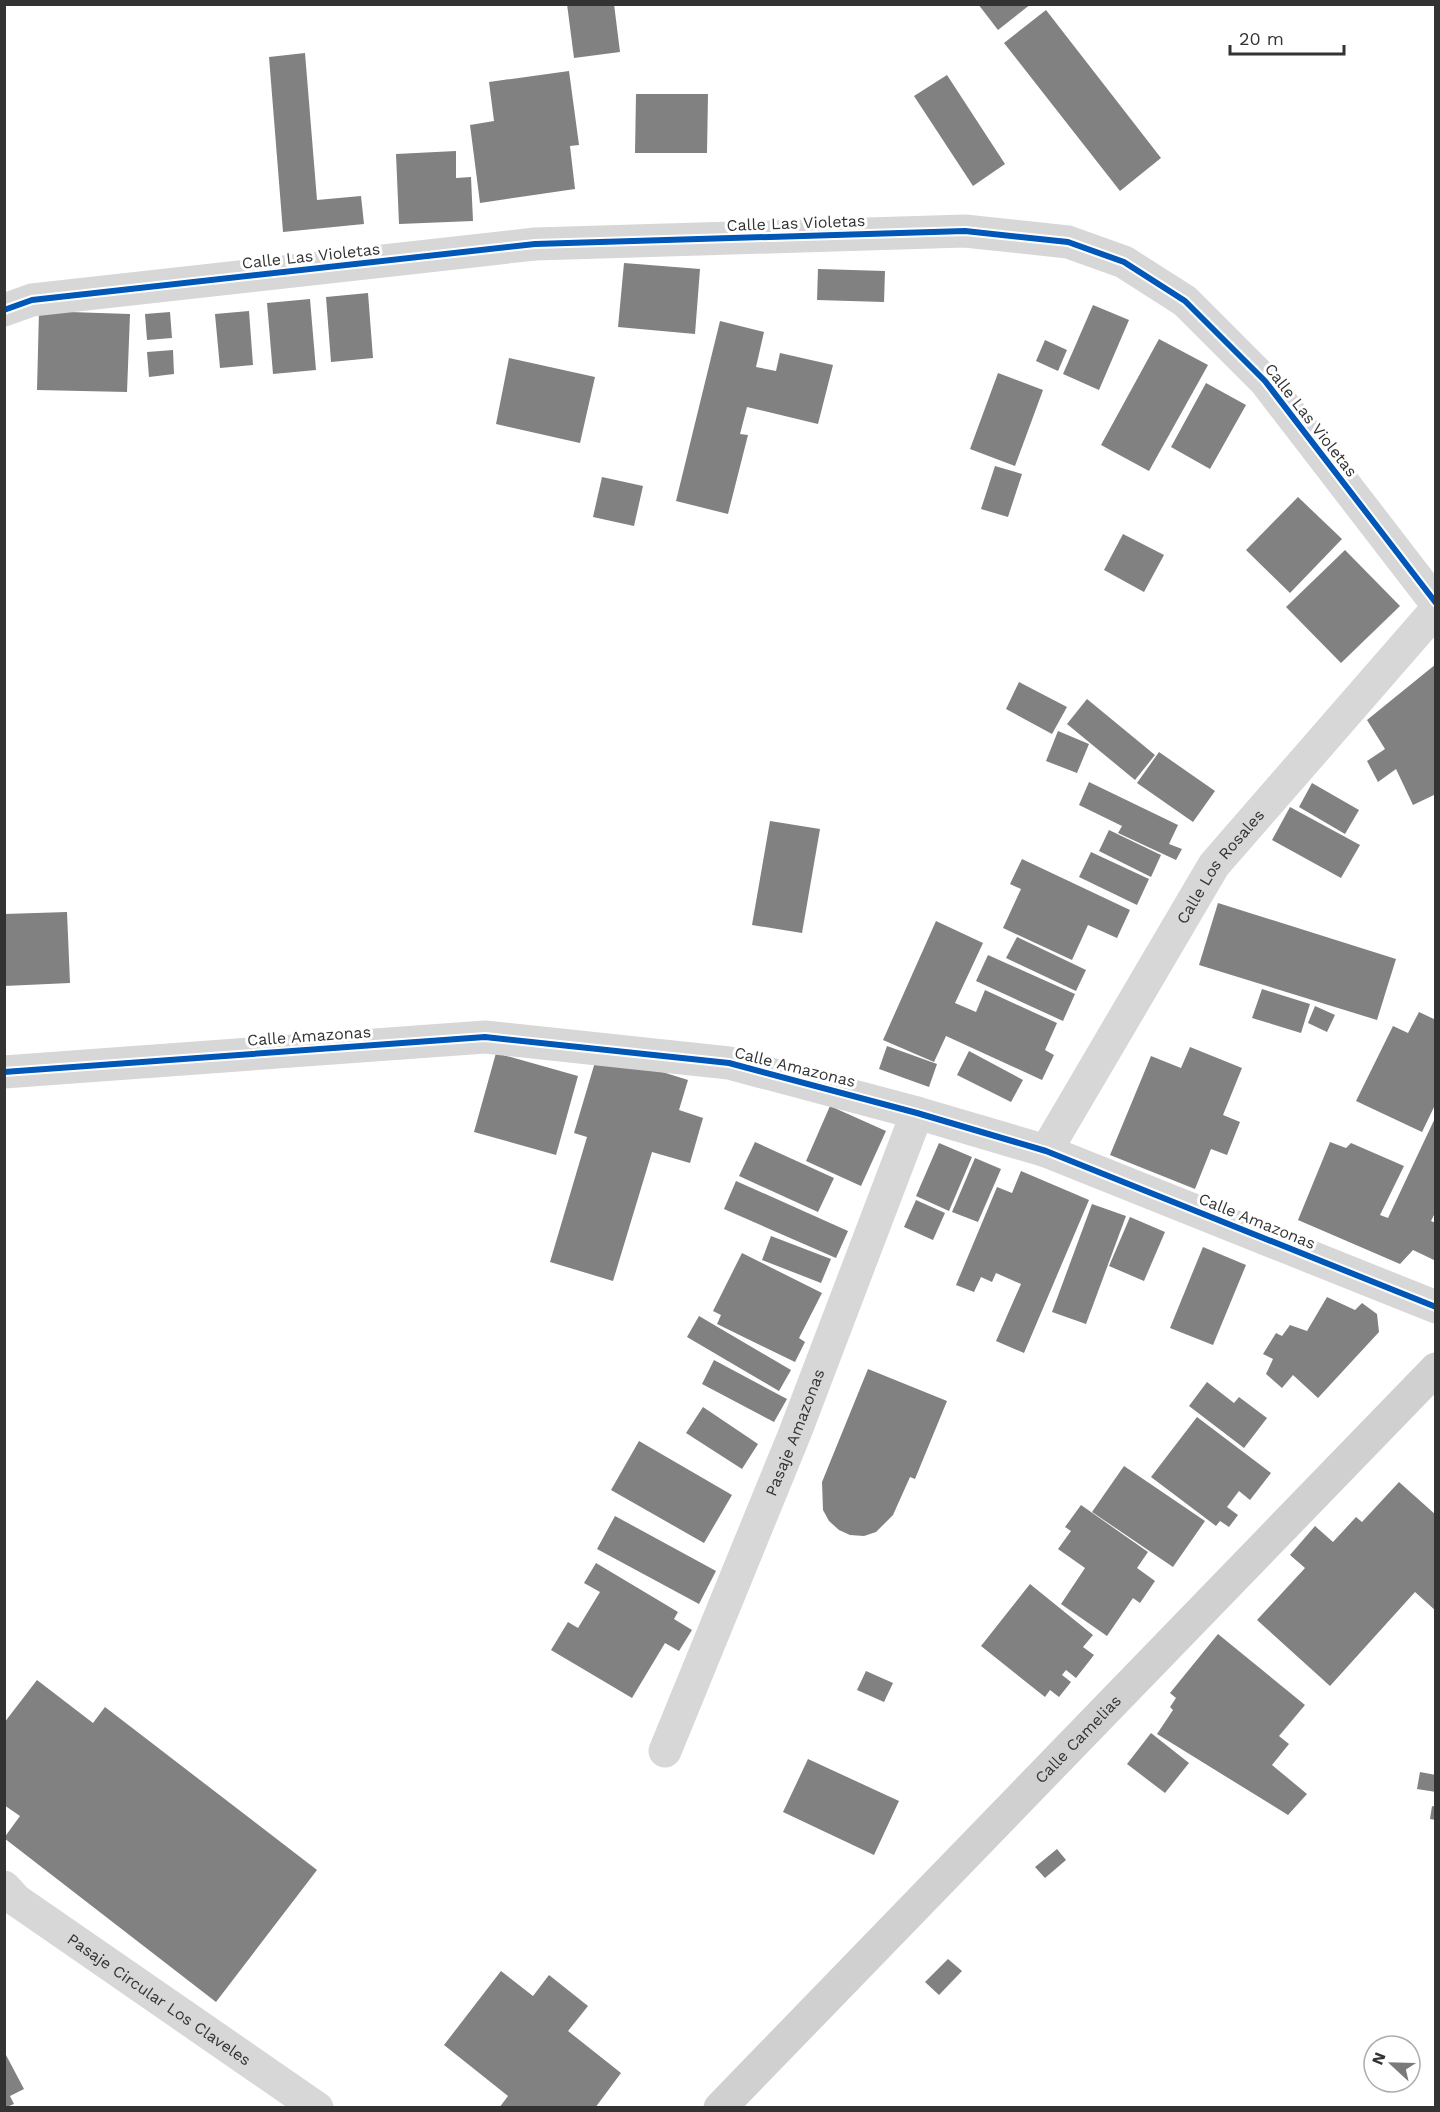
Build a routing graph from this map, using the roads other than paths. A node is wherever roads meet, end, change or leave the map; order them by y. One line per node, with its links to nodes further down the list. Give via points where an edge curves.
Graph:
1 (4, 310): 2 (street, Calle Las Violetas, via 32,300 535,244 965,231 1068,242 1124,262 1185,301 1265,381)
2 (1436, 603)
3 (1436, 610): 6 (street, Calle Los Rosales, via 1214,865)
4 (4, 1072): 5 (street, Calle Amazonas, via 485,1037 729,1064)
5 (917, 1113): 6 (street, Calle Amazonas); 9 (street, Pasaje Amazonas, via 795,1433)
6 (1047, 1151): 7 (street, Calle Amazonas)
7 (1436, 1307)
8 (1436, 1369): 12 (street, Calle Camelias)
9 (665, 1751)
10 (4, 1887): 11 (street, Pasaje Circular Los Claveles, via 16,1900)
11 (317, 2108)
12 (720, 2108)

